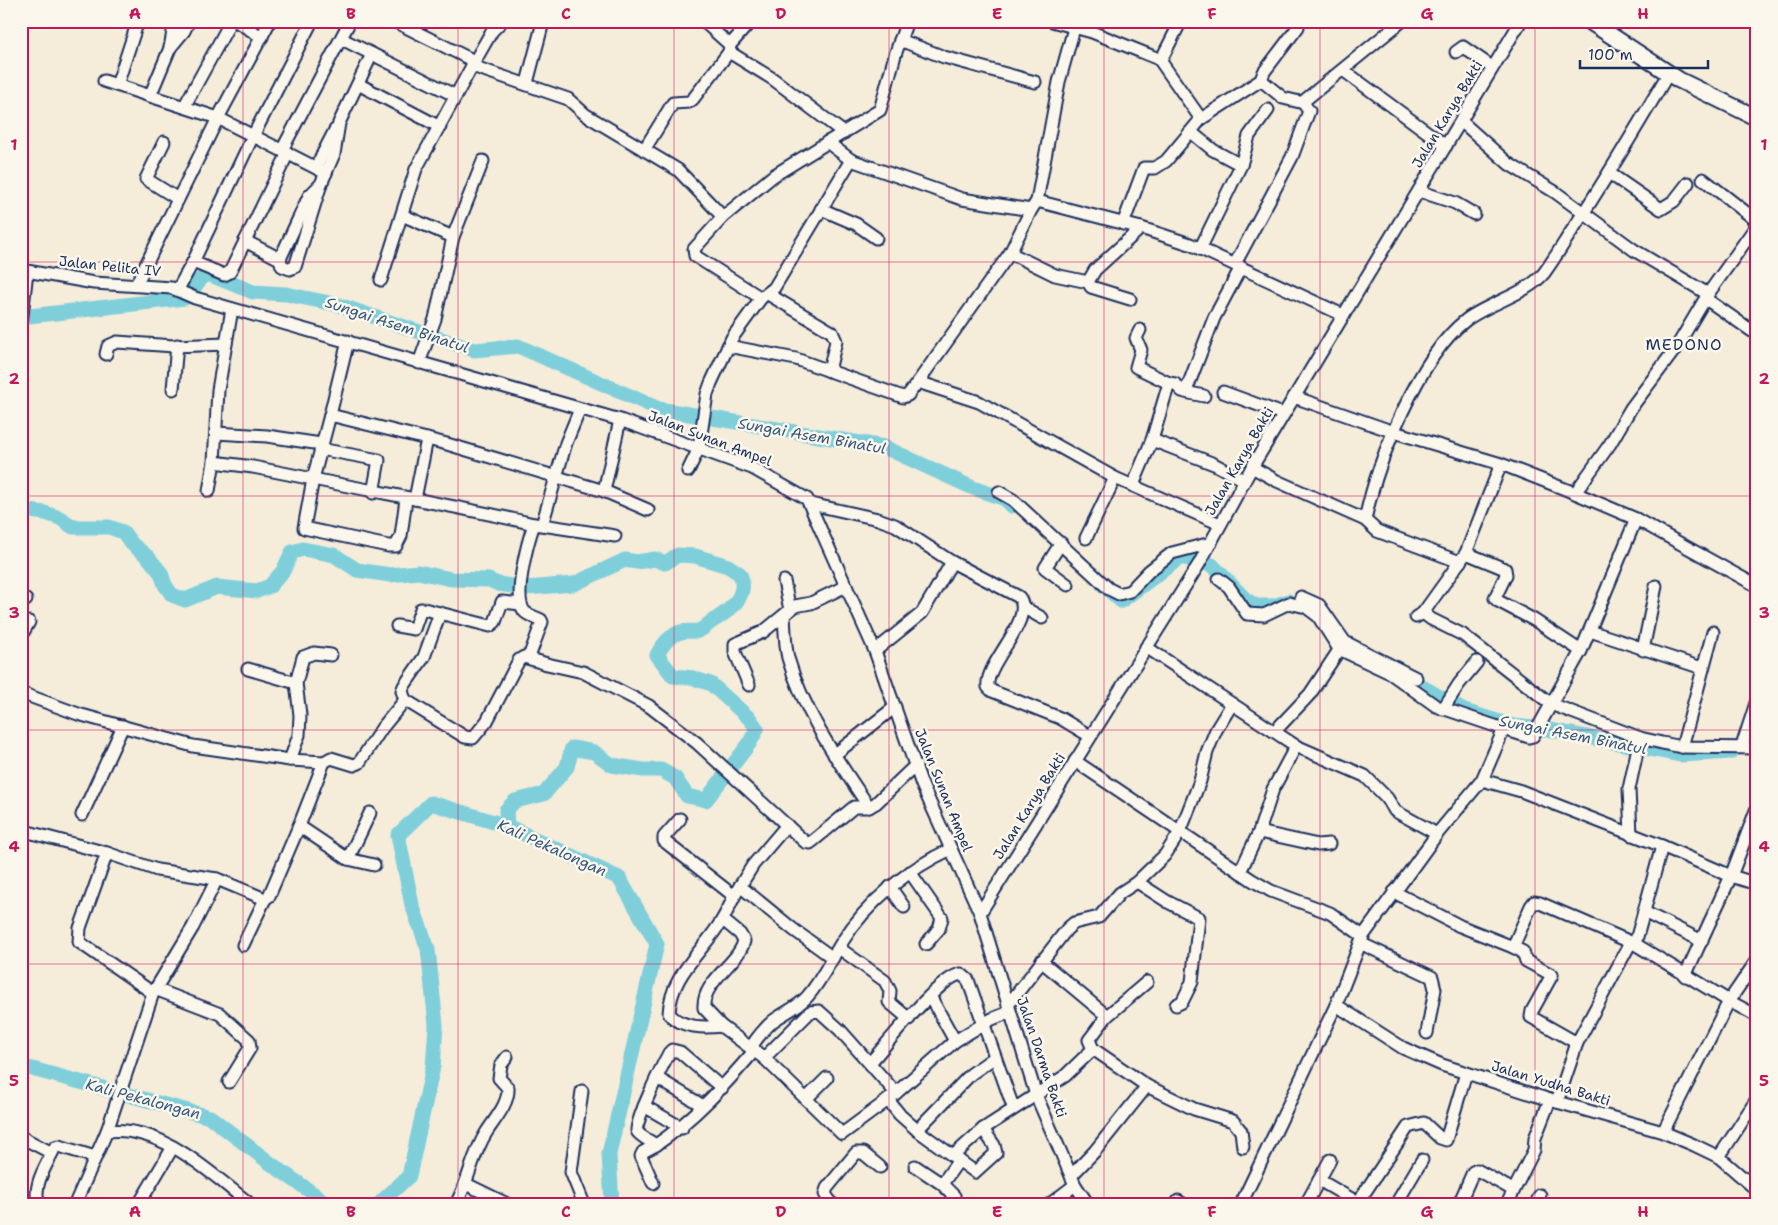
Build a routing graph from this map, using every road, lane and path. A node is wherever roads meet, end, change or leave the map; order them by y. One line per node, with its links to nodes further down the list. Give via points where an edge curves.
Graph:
1 (138, 21): 40 (street)
2 (175, 21): 26 (street)
3 (189, 21): 26 (street)
4 (231, 21): 44 (street)
5 (236, 21): 23 (street)
6 (270, 21): 23 (street)
7 (312, 21): 53 (street)
8 (350, 21): 24 (street)
9 (394, 21): 20 (street)
10 (502, 21): 31 (street, via 492,31)
11 (703, 21): 27 (street)
12 (751, 21): 27 (street)
13 (908, 21): 25 (street)
14 (1052, 21): 19 (street)
15 (1181, 21): 30 (street)
16 (1402, 21): 33 (street)
17 (1521, 21): 32 (street, Jalan Karya Bakti)
18 (1589, 21): 34 (main road)
19 (1075, 24): 30 (street); 69 (street, via 1059,82)
20 (417, 26): 31 (street)
21 (542, 26): 38 (street)
22 (1298, 27): 35 (street, via 1264,72)
23 (262, 37): 46 (street)
24 (342, 39): 29 (street); 58 (street)
25 (900, 40): 37 (street, via 961,62); 52 (street, via 880,110)
26 (170, 48): 41 (street)
27 (730, 48): 52 (street); 57 (street, via 693,99 673,103)
28 (1456, 52): 32 (street, via 1463,47)
29 (372, 54): 39 (street); 42 (street)
30 (1159, 59): 48 (street)
31 (473, 63): 38 (street); 42 (street)
32 (1492, 67): 49 (street, Jalan Karya Bakti)
33 (1343, 70): 43 (street); 56 (street)
34 (1668, 74): 47 (main road); 63 (street)
35 (1262, 80): 43 (street, via 1283,98); 48 (street)
36 (104, 81): 40 (street)
37 (1035, 82)
38 (527, 83): 57 (street, via 568,99 586,115)
39 (358, 84): 50 (street); 62 (street)
40 (116, 85): 41 (street)
41 (150, 96): 44 (street)
42 (456, 96): 50 (street)
43 (1304, 103): 86 (street, via 1309,111 1292,157)
44 (184, 107): 46 (street)
45 (1268, 110): 61 (street, via 1249,136)
46 (218, 118): 53 (street); 68 (street)
47 (1757, 118)
48 (1201, 119): 51 (street)
49 (1462, 122): 56 (street, Jalan Karya Bakti); 72 (street, via 1509,164 1532,176)
50 (440, 127): 73 (street, via 416,169)
51 (1190, 132): 61 (street, via 1213,150); 76 (street, via 1165,161 1155,168 1144,168)
52 (844, 133): 55 (street)
53 (252, 136): 58 (street); 85 (street)
54 (164, 142): 68 (street, via 146,179)
55 (827, 142): 59 (street); 74 (street, via 773,176)
56 (1446, 146): 67 (street, Jalan Karya Bakti)
57 (644, 150): 74 (street, via 678,170)
58 (285, 151): 62 (street); 81 (street)
59 (850, 160): 69 (street, via 962,199); 70 (street)
60 (483, 161): 79 (street)
61 (1241, 165): 82 (street)
62 (321, 170): 66 (street)
63 (1609, 173): 65 (street, via 1661,209 1674,201); 72 (street)
64 (1703, 179): 75 (street)
65 (1688, 183)
66 (321, 184): 84 (street, via 309,196); 84 (street, via 295,266 290,269 282,266)
67 (1419, 191): 71 (street, via 1455,203); 97 (street, Jalan Karya Bakti)
68 (178, 199): 90 (street)
69 (1034, 206): 76 (street); 83 (street)
70 (821, 209): 80 (street, via 856,224); 92 (street, via 774,288)
71 (1474, 214)
72 (1583, 214): 93 (street); 119 (street, via 1543,275 1454,330 1424,372)
73 (402, 215): 79 (street); 88 (street)
74 (723, 217): 92 (street, via 694,249 695,256)
75 (1757, 221)
76 (1123, 224): 78 (street)
77 (1757, 225): 93 (street)
78 (1141, 228): 82 (street); 89 (street, via 1096,270)
79 (453, 237): 106 (street, via 432,329)
80 (876, 238)
81 (245, 241): 84 (street); 85 (street, via 227,274)
82 (1200, 249): 86 (street)
83 (1010, 253): 89 (street, via 1054,275); 108 (street)
84 (280, 259)
85 (193, 262): 91 (street)
86 (1238, 266): 97 (street); 111 (street)
87 (24, 271): 90 (street, Jalan Pelita IV, via 94,283); 98 (street)
88 (380, 280)
89 (1088, 282): 95 (street, via 1091,287)
90 (136, 285): 91 (street, Jalan Pelita IV)
91 (181, 291): 94 (street, Jalan Pelita IV)
92 (764, 296): 104 (street); 107 (street, via 832,332 836,341)
93 (1707, 297): 100 (street); 138 (street, via 1676,348 1631,408)
94 (194, 298): 96 (street, Jalan Sunan Ampel)
95 (1130, 299)
96 (232, 309): 101 (street, Jalan Sunan Ampel); 102 (street)
97 (1343, 315): 114 (street, Jalan Karya Bakti)
98 (21, 325)
99 (1140, 330): 109 (street, via 1136,338 1140,350 1136,367)
100 (1752, 331)
101 (348, 341): 106 (street, Jalan Sunan Ampel); 117 (street)
102 (226, 344): 103 (street); 120 (street, via 217,400)
103 (177, 345): 105 (street, via 117,342 108,346); 110 (street)
104 (728, 346): 107 (street, via 780,355); 124 (street, via 707,394)
105 (106, 354)
106 (419, 363): 115 (street, Jalan Sunan Ampel)
107 (829, 371): 108 (street, via 903,397)
108 (918, 382): 129 (street, via 979,402)
109 (1169, 383): 111 (street); 122 (street)
110 (173, 389)
111 (1185, 392): 113 (street)
112 (1223, 392): 116 (street)
113 (1204, 396)
114 (1294, 397): 116 (street, Jalan Karya Bakti); 119 (street)
115 (580, 409): 118 (street, Jalan Sunan Ampel); 131 (street)
116 (1283, 414): 127 (street, Jalan Karya Bakti)
117 (330, 415): 121 (street); 123 (street)
118 (620, 420): 124 (street, Jalan Sunan Ampel); 135 (street)
119 (1394, 432): 126 (street); 143 (street)
120 (216, 433): 123 (street, via 267,436); 125 (street)
121 (427, 440): 131 (street); 139 (street)
122 (1152, 440): 132 (street, via 1206,460); 133 (street)
123 (320, 446): 130 (street); 137 (street, via 379,460)
124 (699, 448): 128 (street); 140 (street, Jalan Sunan Ampel, via 752,468 800,494)
125 (214, 462): 130 (street); 134 (street)
126 (1501, 464): 138 (street); 150 (street)
127 (1252, 467): 132 (street, Jalan Karya Bakti); 143 (street, via 1278,482)
128 (688, 471)
129 (1115, 478): 133 (street); 147 (street)
130 (313, 479): 137 (street); 139 (street, via 303,524 309,530 396,546)
131 (555, 479): 135 (street); 144 (street)
132 (1244, 480): 145 (street, Jalan Karya Bakti)
133 (1133, 485): 145 (street)
134 (209, 491)
135 (604, 491): 141 (street)
136 (999, 492): 148 (street, via 1013,500)
137 (373, 493): 139 (street)
138 (1575, 493): 142 (street)
139 (410, 499): 144 (street)
140 (811, 504): 151 (street, via 895,525); 155 (street, Jalan Sunan Ampel)
141 (648, 510)
142 (1636, 519): 157 (street); 167 (street)
143 (1365, 520): 150 (street, via 1377,531)
144 (538, 524): 146 (street); 159 (street, via 524,562)
145 (1220, 524): 149 (street, Jalan Karya Bakti)
146 (615, 536)
147 (1086, 538)
148 (1061, 544): 149 (street, via 1109,589 1120,594 1130,591 1172,553); 154 (street, via 1046,568)
149 (1208, 547): 171 (street, Jalan Karya Bakti)
150 (1463, 558): 174 (street, via 1505,569 1506,575 1495,598); 187 (street, via 1420,615 1463,635)
151 (952, 562): 160 (street, via 1015,594 1023,601); 173 (street, via 922,613)
152 (1219, 579): 161 (street, via 1229,587 1242,610 1252,616 1264,615 1289,603)
153 (784, 581): 163 (street)
154 (1068, 585)
155 (846, 586): 163 (street, via 811,603 795,606); 173 (street, Jalan Sunan Ampel)
156 (1656, 586): 172 (street)
157 (1757, 586)
158 (1301, 596): 161 (street)
159 (521, 599): 162 (street, via 502,602 495,622 490,626); 176 (street, via 526,614 542,622)
160 (1023, 607): 164 (street); 193 (street, via 989,676 988,687 1070,723)
161 (1317, 608): 170 (street)
162 (440, 613): 166 (street, via 421,609 414,629); 184 (street, via 424,657 404,686)
163 (787, 613): 182 (street, via 763,632 735,644 734,652); 199 (street, via 788,658 801,692)
164 (1042, 618)
165 (30, 622): 169 (street)
166 (397, 626)
167 (1590, 631): 172 (street); 174 (street)
168 (1713, 632): 178 (street)
169 (21, 636)
170 (1342, 645): 180 (street); 189 (street, via 1390,673 1426,700); 192 (street, via 1310,694)
171 (1146, 647): 186 (street); 193 (street, Jalan Karya Bakti)
172 (1643, 650): 178 (street)
173 (875, 651): 188 (street, Jalan Sunan Ampel)
174 (1581, 652): 187 (street)
175 (331, 655): 181 (street, via 306,654)
176 (529, 657): 184 (street, via 519,660 487,721 473,738 465,737); 210 (street, via 583,672 648,706 697,743)
177 (1477, 662): 189 (street)
178 (1702, 668): 197 (street)
179 (248, 669): 181 (street)
180 (1416, 678)
181 (296, 683): 200 (street, via 300,723)
182 (749, 685)
183 (21, 693): 190 (street)
184 (405, 700): 202 (street, via 359,763 331,758)
185 (1757, 700): 196 (street)
186 (1232, 704): 192 (street); 213 (street, via 1207,752 1200,781)
187 (1552, 704): 191 (street, via 1536,731 1524,736); 194 (street)
188 (895, 707): 199 (street); 203 (street, Jalan Sunan Ampel)
189 (1444, 708): 191 (street)
190 (123, 726): 200 (street, via 194,746); 208 (street)
191 (1504, 729): 204 (street)
192 (1275, 731): 195 (street)
193 (1090, 736): 201 (street, Jalan Karya Bakti)
194 (1639, 743): 197 (street); 216 (street, via 1629,790)
195 (1296, 746): 214 (street, via 1273,789); 215 (street, via 1365,776 1395,811)
196 (1742, 746): 197 (street); 198 (street)
197 (1682, 747)
198 (1757, 748)
199 (834, 755): 205 (street)
200 (290, 760): 202 (street)
201 (1075, 761): 213 (street); 235 (street, Jalan Karya Bakti)
202 (324, 762): 211 (street)
203 (916, 765): 205 (street); 219 (street, Jalan Sunan Ampel)
204 (1482, 780): 215 (street); 216 (street, via 1521,791)
205 (869, 807): 210 (street, via 848,810 810,843)
206 (1757, 808): 225 (street)
207 (370, 813): 221 (street)
208 (82, 815)
209 (680, 819): 230 (street, via 664,841)
210 (787, 825): 230 (street, via 753,865)
211 (299, 826): 221 (street); 232 (street)
212 (21, 830): 220 (street)
213 (1180, 832): 224 (street); 227 (street, via 1156,866)
214 (1260, 832): 217 (street, via 1318,845); 224 (street)
215 (1437, 834): 231 (street)
216 (1631, 835): 218 (street)
217 (1329, 844)
218 (1662, 846): 225 (street); 234 (street)
219 (951, 849): 223 (street); 235 (street, Jalan Sunan Ampel)
220 (107, 853): 226 (street, via 157,870); 248 (street, via 80,928 79,942)
221 (348, 859): 222 (street)
222 (374, 865)
223 (910, 872): 229 (street); 240 (street, via 942,918 939,929)
224 (1240, 872): 237 (street, via 1272,891 1330,913)
225 (1731, 876): 228 (street); 238 (street)
226 (217, 879): 232 (street); 248 (street, via 193,927)
227 (1137, 882): 245 (street, via 1120,893 1099,917 1074,923); 251 (street, via 1199,918 1191,985 1182,1002)
228 (1757, 884)
229 (890, 887): 233 (street); 243 (street, via 864,914)
230 (737, 891): 236 (street); 243 (street, via 794,930)
231 (1394, 892): 237 (street); 242 (street, via 1460,926)
232 (265, 899): 241 (street)
233 (904, 907)
234 (1644, 912): 238 (street); 239 (street)
235 (980, 914): 253 (street, Jalan Darma Bakti)
236 (723, 920): 258 (street, via 744,941 704,1000 706,1010); 258 (street, via 678,979 669,1011 673,1018 696,1027)
237 (1362, 939): 252 (street); 259 (street, via 1432,977 1435,990)
238 (1702, 941): 246 (street)
239 (1633, 943): 242 (street, via 1536,902 1531,906); 246 (street); 261 (street)
240 (926, 944)
241 (243, 945)
242 (1513, 947): 261 (street, via 1523,952 1526,961 1552,975 1531,1017)
243 (836, 953): 256 (street, via 885,980 890,991 889,1002); 262 (street, via 825,974 805,999 770,1024)
244 (1757, 960): 250 (street)
245 (1042, 961): 253 (street); 254 (street)
246 (1685, 976): 250 (street)
247 (1147, 982): 254 (street)
248 (154, 991): 271 (street, via 220,1014 249,1040 249,1049); 285 (street)
249 (930, 996): 256 (street); 257 (street, via 951,977 961,974); 260 (street)
250 (1729, 1001): 255 (street); 286 (street)
251 (1176, 1005)
252 (1336, 1005): 268 (street, Jalan Yudha Bakti, via 1403,1048); 318 (street)
253 (1009, 1008): 257 (street); 278 (street, Jalan Darma Bakti)
254 (1107, 1016): 263 (street, via 1090,1038 1089,1044)
255 (1757, 1016)
256 (909, 1020): 267 (street)
257 (990, 1020): 260 (street); 265 (street)
258 (721, 1026): 262 (street)
259 (1427, 1033)
260 (954, 1041): 275 (street)
261 (1577, 1043): 279 (street)
262 (753, 1048): 266 (street); 273 (street)
263 (1093, 1049): 272 (street); 278 (street, via 1065,1076)
264 (507, 1057): 302 (street, via 501,1065 499,1078 508,1088 507,1096 485,1134)
265 (995, 1057): 278 (street); 284 (street, via 971,1074)
266 (764, 1058): 267 (street, via 810,1012 816,1010 828,1017); 276 (street)
267 (870, 1063): 275 (street)
268 (1466, 1073): 279 (street, Jalan Yudha Bakti); 307 (street, via 1446,1140 1424,1123 1408,1128)
269 (657, 1078): 273 (street, via 668,1053 676,1050); 280 (street); 281 (street)
270 (827, 1078): 276 (street)
271 (229, 1082)
272 (1147, 1086): 290 (street, via 1194,1109 1233,1121 1241,1131); 299 (street)
273 (722, 1088): 281 (street)
274 (582, 1090): 314 (street, via 571,1172)
275 (892, 1096): 276 (street, via 842,1134); 284 (street, via 900,1115)
276 (806, 1099)
277 (1757, 1099): 294 (street)
278 (1025, 1101): 283 (street); 299 (street, Jalan Darma Bakti)
279 (1554, 1101): 286 (street, Jalan Yudha Bakti); 304 (street)
280 (644, 1106): 282 (street); 288 (street, via 637,1131)
281 (703, 1106): 282 (street)
282 (682, 1128): 288 (street)
283 (983, 1129): 293 (street); 293 (street, via 994,1145 994,1156 975,1172)
284 (917, 1130): 293 (street)
285 (107, 1131): 289 (street, via 152,1136); 292 (street)
286 (1663, 1132): 294 (street, Jalan Yudha Bakti)
287 (21, 1136): 291 (street)
288 (656, 1145): 301 (street, via 641,1156)
289 (173, 1147): 310 (street); 311 (street)
290 (1243, 1147)
291 (52, 1153): 292 (street, via 59,1146); 308 (street, via 38,1184 36,1195)
292 (95, 1157): 309 (street)
293 (957, 1158): 303 (street)
294 (1719, 1158): 305 (street, Jalan Yudha Bakti)
295 (1330, 1160): 300 (street)
296 (1422, 1160): 320 (street)
297 (915, 1166): 303 (street)
298 (880, 1167): 315 (street, via 863,1154 856,1153 826,1188 825,1194)
299 (1073, 1180): 306 (street); 317 (street, Jalan Darma Bakti)
300 (1319, 1180): 307 (street); 319 (street)
301 (653, 1183)
302 (466, 1184): 312 (street); 313 (street)
303 (942, 1184): 316 (street, via 954,1196)
304 (1513, 1190): 321 (street, via 1477,1170 1473,1172); 322 (street)
305 (1757, 1190)
306 (1052, 1202)
307 (1358, 1203)
308 (39, 1204)
309 (75, 1204)
310 (139, 1204)
311 (250, 1204)
312 (456, 1204)
313 (508, 1204)
314 (584, 1204)
315 (832, 1204)
316 (949, 1204)
317 (1088, 1204)
318 (1241, 1204)
319 (1306, 1204)
320 (1396, 1204)
321 (1459, 1204)
322 (1507, 1204)

